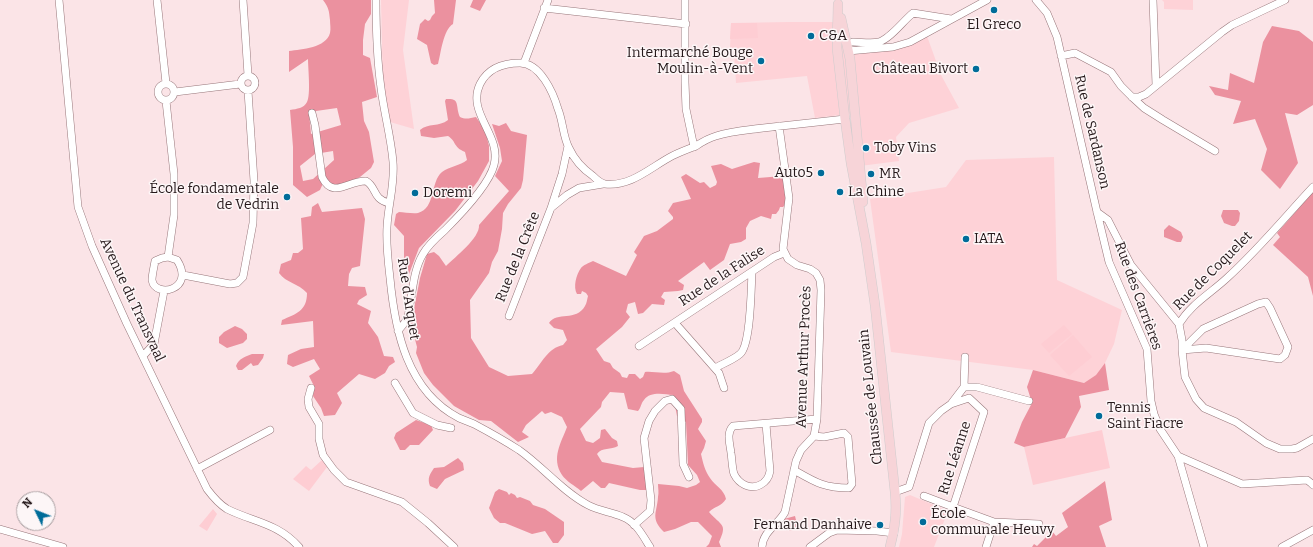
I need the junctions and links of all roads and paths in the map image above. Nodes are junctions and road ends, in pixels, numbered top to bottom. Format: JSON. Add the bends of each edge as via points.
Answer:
{"nodes":[{"id":1,"x":59,"y":0,"type":"edge"},
{"id":2,"x":157,"y":0,"type":"edge"},
{"id":3,"x":243,"y":0,"type":"edge"},
{"id":4,"x":376,"y":0,"type":"edge"},
{"id":5,"x":548,"y":0,"type":"edge"},
{"id":6,"x":685,"y":0,"type":"edge"},
{"id":7,"x":987,"y":0,"type":"edge"},
{"id":8,"x":1036,"y":0,"type":"edge"},
{"id":9,"x":1153,"y":0,"type":"edge"},
{"id":10,"x":1285,"y":0,"type":"edge"},
{"id":11,"x":838,"y":2,"type":"edge"},
{"id":12,"x":544,"y":8,"type":"junction"},
{"id":13,"x":951,"y":19,"type":"junction"},
{"id":14,"x":686,"y":24,"type":"junction"},
{"id":15,"x":853,"y":42,"type":"dead end"},
{"id":16,"x":837,"y":51,"type":"junction"},
{"id":17,"x":848,"y":51,"type":"junction"},
{"id":18,"x":1061,"y":56,"type":"junction"},
{"id":19,"x":524,"y":63,"type":"junction"},
{"id":20,"x":248,"y":76,"type":"junction"},
{"id":21,"x":166,"y":83,"type":"junction"},
{"id":22,"x":240,"y":84,"type":"junction"},
{"id":23,"x":1156,"y":86,"type":"junction"},
{"id":24,"x":248,"y":91,"type":"junction"},
{"id":25,"x":175,"y":92,"type":"junction"},
{"id":26,"x":1132,"y":97,"type":"junction"},
{"id":27,"x":166,"y":101,"type":"junction"},
{"id":28,"x":312,"y":113,"type":"dead end"},
{"id":29,"x":855,"y":115,"type":"junction"},
{"id":30,"x":845,"y":120,"type":"junction"},
{"id":31,"x":779,"y":126,"type":"junction"},
{"id":32,"x":568,"y":146,"type":"junction"},
{"id":33,"x":694,"y":147,"type":"junction"},
{"id":34,"x":854,"y":150,"type":"junction"},
{"id":35,"x":1215,"y":151,"type":"dead end"},
{"id":36,"x":603,"y":184,"type":"junction"},
{"id":37,"x":1313,"y":186,"type":"edge"},
{"id":38,"x":389,"y":203,"type":"junction"},
{"id":39,"x":551,"y":208,"type":"junction"},
{"id":40,"x":1097,"y":212,"type":"junction"},
{"id":41,"x":784,"y":253,"type":"junction"},
{"id":42,"x":168,"y":257,"type":"junction"},
{"id":43,"x":752,"y":272,"type":"junction"},
{"id":44,"x":183,"y":275,"type":"junction"},
{"id":45,"x":164,"y":291,"type":"junction"},
{"id":46,"x":509,"y":316,"type":"dead end"},
{"id":47,"x":675,"y":323,"type":"junction"},
{"id":48,"x":1179,"y":324,"type":"junction"},
{"id":49,"x":398,"y":331,"type":"junction"},
{"id":50,"x":639,"y":346,"type":"dead end"},
{"id":51,"x":1182,"y":350,"type":"junction"},
{"id":52,"x":143,"y":356,"type":"junction"},
{"id":53,"x":965,"y":357,"type":"dead end"},
{"id":54,"x":715,"y":368,"type":"junction"},
{"id":55,"x":395,"y":383,"type":"dead end"},
{"id":56,"x":964,"y":387,"type":"junction"},
{"id":57,"x":311,"y":388,"type":"dead end"},
{"id":58,"x":724,"y":388,"type":"dead end"},
{"id":59,"x":1030,"y":401,"type":"dead end"},
{"id":60,"x":951,"y":404,"type":"junction"},
{"id":61,"x":817,"y":419,"type":"junction"},
{"id":62,"x":766,"y":424,"type":"junction"},
{"id":63,"x":451,"y":428,"type":"dead end"},
{"id":64,"x":270,"y":430,"type":"dead end"},
{"id":65,"x":814,"y":436,"type":"junction"},
{"id":66,"x":1313,"y":439,"type":"edge"},
{"id":67,"x":1178,"y":456,"type":"junction"},
{"id":68,"x":197,"y":469,"type":"junction"},
{"id":69,"x":794,"y":470,"type":"junction"},
{"id":70,"x":688,"y":477,"type":"dead end"},
{"id":71,"x":1312,"y":484,"type":"edge"},
{"id":72,"x":896,"y":492,"type":"junction"},
{"id":73,"x":924,"y":496,"type":"dead end"},
{"id":74,"x":953,"y":507,"type":"junction"},
{"id":75,"x":994,"y":522,"type":"junction"},
{"id":76,"x":1039,"y":524,"type":"dead end"},
{"id":77,"x":634,"y":525,"type":"junction"},
{"id":78,"x":0,"y":529,"type":"edge"},
{"id":79,"x":1313,"y":530,"type":"edge"},
{"id":80,"x":894,"y":533,"type":"junction"},
{"id":81,"x":63,"y":547,"type":"edge"},
{"id":82,"x":299,"y":547,"type":"edge"},
{"id":83,"x":454,"y":547,"type":"edge"},
{"id":84,"x":650,"y":547,"type":"edge"},
{"id":85,"x":762,"y":547,"type":"edge"},
{"id":86,"x":810,"y":547,"type":"edge"},
{"id":87,"x":890,"y":547,"type":"edge"},
{"id":88,"x":986,"y":547,"type":"edge"},
{"id":89,"x":1204,"y":547,"type":"edge"},
{"id":90,"x":1282,"y":547,"type":"edge"}],
"edges":[{"from":1,"to":52,"type":"street","name":"Avenue du Transvaal","via":[[78,207],[92,246]]},
{"from":2,"to":21,"type":"street"},
{"from":3,"to":20,"type":"street"},
{"from":4,"to":38,"type":"street","name":"Rue d'Arquet","via":[[377,54],[393,164]]},
{"from":5,"to":12,"type":"street"},
{"from":6,"to":14,"type":"street"},
{"from":7,"to":13,"type":"street"},
{"from":8,"to":18,"type":"street","name":"Rue de Sardanson","via":[[1052,23]]},
{"from":9,"to":23,"type":"street"},
{"from":10,"to":23,"type":"street","via":[[1232,25]]},
{"from":11,"to":16,"type":"main road","name":"Chaussée de Louvain"},
{"from":11,"to":17,"type":"main road","name":"Chaussée de Louvain"},
{"from":12,"to":14,"type":"street"},
{"from":12,"to":19,"type":"street"},
{"from":13,"to":15,"type":"street","via":[[913,13],[879,42]]},
{"from":13,"to":17,"type":"street","via":[[910,42],[893,47]]},
{"from":14,"to":33,"type":"street","via":[[686,109]]},
{"from":16,"to":17,"type":"main road"},
{"from":16,"to":30,"type":"main road","name":"Chaussée de Louvain"},
{"from":17,"to":29,"type":"main road","name":"Chaussée de Louvain"},
{"from":18,"to":26,"type":"street","via":[[1075,53],[1111,72]]},
{"from":18,"to":40,"type":"street","name":"Rue de Sardanson"},
{"from":19,"to":32,"type":"street","via":[[533,67],[548,84],[558,108]]},
{"from":19,"to":49,"type":"street","via":[[500,65],[490,71],[480,84],[476,100],[493,142],[494,165],[478,193],[423,253],[407,319]]},
{"from":20,"to":22,"type":"street","via":[[242,78]]},
{"from":20,"to":24,"type":"street","via":[[256,83],[254,89]]},
{"from":21,"to":25,"type":"street","via":[[172,86]]},
{"from":21,"to":27,"type":"street","via":[[160,86],[157,92],[160,99]]},
{"from":22,"to":24,"type":"street"},
{"from":22,"to":25,"type":"street"},
{"from":23,"to":26,"type":"street","via":[[1146,94]]},
{"from":24,"to":44,"type":"street","via":[[254,181],[253,223],[243,277],[230,284]]},
{"from":25,"to":27,"type":"street","via":[[173,98]]},
{"from":26,"to":35,"type":"street","via":[[1162,120]]},
{"from":27,"to":42,"type":"street","via":[[174,181],[174,216]]},
{"from":28,"to":38,"type":"street","via":[[322,176],[328,186],[334,188],[366,181],[380,199]]},
{"from":29,"to":30,"type":"main road"},
{"from":29,"to":34,"type":"main road","name":"Chaussée de Louvain"},
{"from":30,"to":31,"type":"street","name":"Rue de la Crête"},
{"from":30,"to":34,"type":"main road","name":"Chaussée de Louvain"},
{"from":31,"to":33,"type":"street","name":"Rue de la Crête","via":[[726,133]]},
{"from":31,"to":41,"type":"street","via":[[789,198]]},
{"from":32,"to":36,"type":"street","via":[[575,159]]},
{"from":32,"to":39,"type":"street","name":"Rue de la Crête"},
{"from":33,"to":36,"type":"street","name":"Rue de la Crête","via":[[672,156],[639,177],[624,183]]},
{"from":34,"to":72,"type":"main road","name":"Chaussée de Louvain","via":[[850,164],[875,305]]},
{"from":36,"to":39,"type":"street","name":"Rue de la Crête","via":[[579,188]]},
{"from":37,"to":48,"type":"street","name":"Rue de Coquelet","via":[[1245,260],[1192,307]]},
{"from":38,"to":49,"type":"street","name":"Rue d'Arquet","via":[[386,244]]},
{"from":39,"to":46,"type":"street","name":"Rue de la Crête"},
{"from":40,"to":48,"type":"street","via":[[1108,220],[1132,265]]},
{"from":40,"to":67,"type":"street","name":"Rue des Carrières","via":[[1109,262],[1147,349],[1154,414],[1160,429]]},
{"from":41,"to":43,"type":"street","name":"Rue de la Falise"},
{"from":41,"to":61,"type":"street","name":"Avenue Arthur Procès","via":[[797,265],[816,273],[820,280]]},
{"from":42,"to":44,"type":"street","via":[[177,260]]},
{"from":42,"to":45,"type":"street","via":[[155,261],[152,281],[156,287]]},
{"from":43,"to":47,"type":"street","name":"Rue de la Falise"},
{"from":43,"to":54,"type":"street","via":[[747,338],[743,350]]},
{"from":44,"to":45,"type":"street","via":[[173,289]]},
{"from":45,"to":52,"type":"street","via":[[154,344]]},
{"from":47,"to":50,"type":"street","name":"Rue de la Falise"},
{"from":47,"to":54,"type":"street","name":"Rue de la Falise"},
{"from":48,"to":51,"type":"street","name":"Rue de Coquelet"},
{"from":49,"to":77,"type":"street","name":"Rue d'Arquet","via":[[403,351],[412,369],[432,398],[443,408],[519,450],[588,505],[625,517]]},
{"from":51,"to":51,"type":"street","via":[[1206,348],[1280,359],[1288,347],[1266,302],[1203,329]]},
{"from":51,"to":66,"type":"street","name":"Rue de Coquelet","via":[[1185,377],[1196,399],[1204,408],[1236,422],[1280,449],[1297,448]]},
{"from":52,"to":68,"type":"street","name":"Avenue du Transvaal"},
{"from":53,"to":56,"type":"street"},
{"from":54,"to":58,"type":"street","name":"Rue de la Falise"},
{"from":55,"to":63,"type":"street","via":[[414,413],[437,425]]},
{"from":56,"to":59,"type":"street","via":[[977,387]]},
{"from":56,"to":60,"type":"street"},
{"from":57,"to":83,"type":"street","via":[[309,407],[319,424],[321,449],[340,478],[402,502]]},
{"from":60,"to":72,"type":"street","via":[[928,423],[909,487]]},
{"from":60,"to":74,"type":"street","name":"Rue Léanne","via":[[969,398],[984,412]]},
{"from":61,"to":62,"type":"street"},
{"from":61,"to":65,"type":"street","name":"Avenue Arthur Procès"},
{"from":62,"to":62,"type":"street","via":[[733,426],[730,429],[734,473],[744,486],[759,486],[769,477]]},
{"from":64,"to":68,"type":"street"},
{"from":65,"to":69,"type":"street","name":"Avenue Arthur Procès","via":[[798,455]]},
{"from":65,"to":69,"type":"street","via":[[844,434],[848,437],[852,484],[849,488],[825,486]]},
{"from":67,"to":71,"type":"street","via":[[1242,484],[1307,480]]},
{"from":67,"to":89,"type":"street","name":"Rue des Carrières"},
{"from":68,"to":82,"type":"street","name":"Avenue du Transvaal","via":[[216,501],[226,508],[281,531]]},
{"from":69,"to":85,"type":"street","name":"Avenue Arthur Procès","via":[[785,512],[765,535]]},
{"from":70,"to":77,"type":"street","via":[[683,464],[681,408],[672,399],[665,401],[655,411],[644,438],[650,511]]},
{"from":72,"to":80,"type":"main road","name":"Chaussée de Louvain","via":[[897,513]]},
{"from":73,"to":74,"type":"street"},
{"from":74,"to":75,"type":"street","name":"Rue Léanne"},
{"from":75,"to":76,"type":"street","name":"Rue Léanne"},
{"from":75,"to":88,"type":"street"},
{"from":77,"to":84,"type":"street","name":"Rue d'Arquet"},
{"from":78,"to":81,"type":"street"},
{"from":79,"to":90,"type":"street"},
{"from":80,"to":86,"type":"street","via":[[837,530]]},
{"from":80,"to":87,"type":"main road","name":"Chaussée de Louvain"}]}
